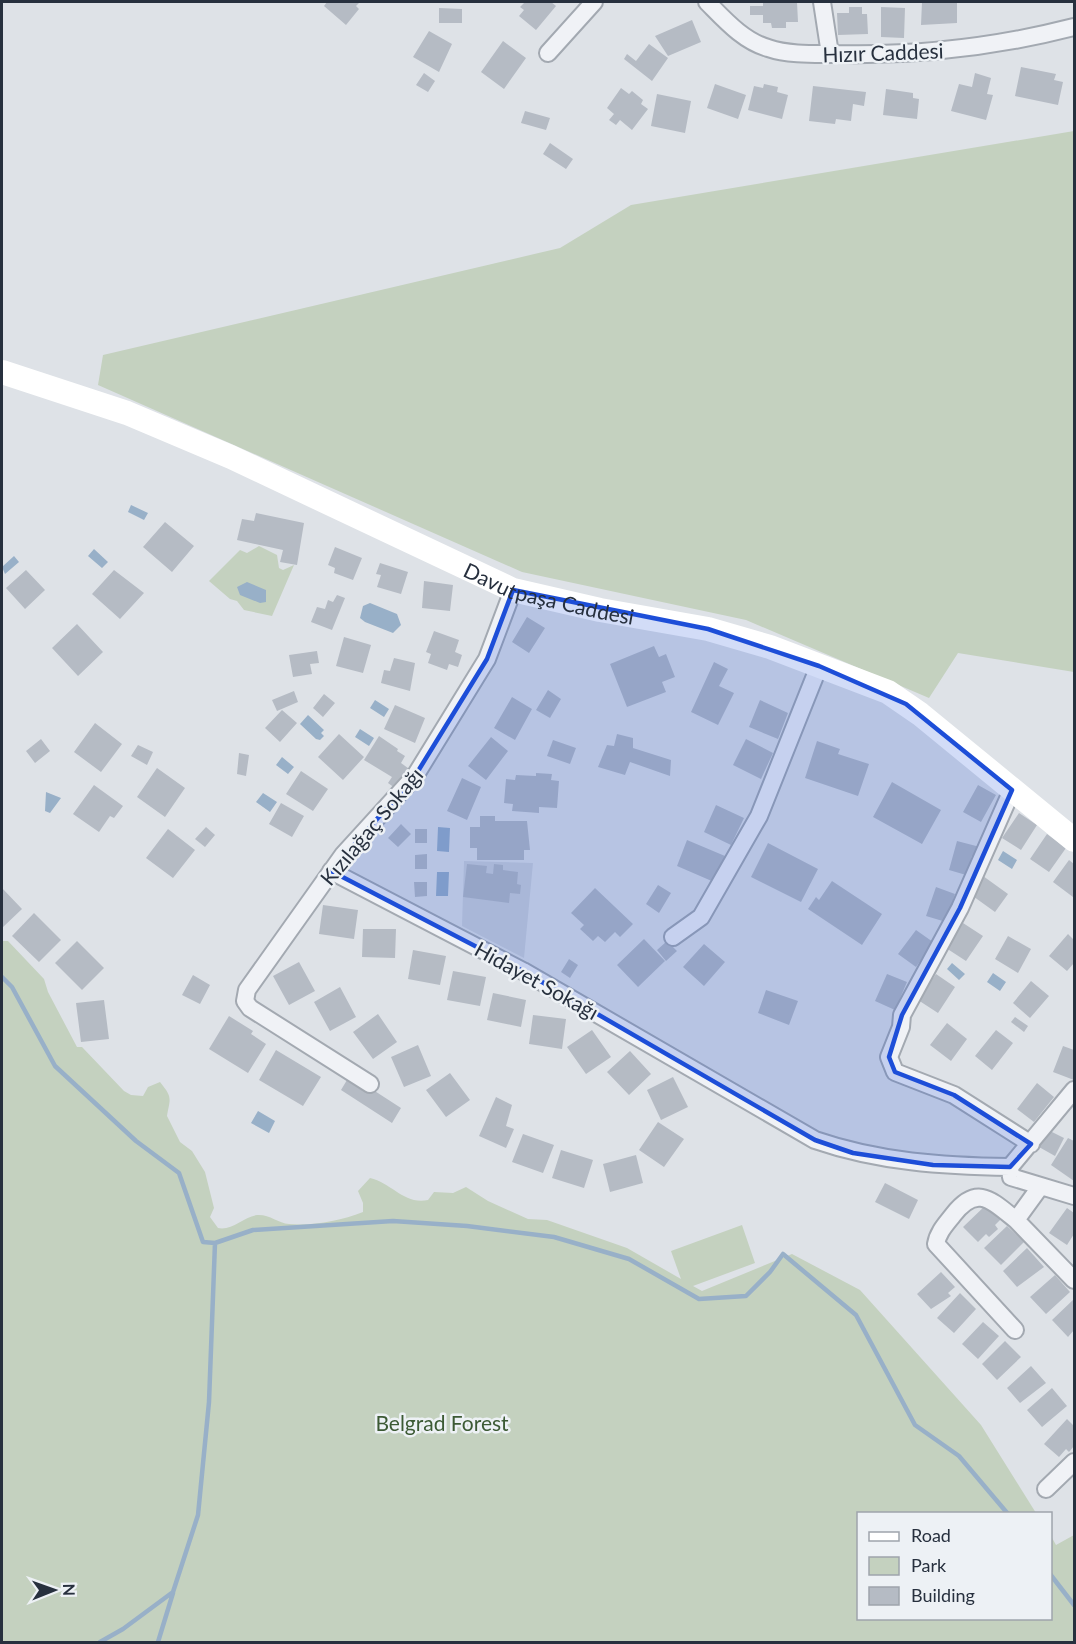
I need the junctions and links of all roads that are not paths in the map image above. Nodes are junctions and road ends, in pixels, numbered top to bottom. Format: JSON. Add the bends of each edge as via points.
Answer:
{"nodes":[{"id":1,"x":594,"y":2,"type":"edge"},
{"id":2,"x":707,"y":2,"type":"edge"},
{"id":3,"x":822,"y":2,"type":"edge"},
{"id":4,"x":1074,"y":27,"type":"edge"},
{"id":5,"x":548,"y":53,"type":"dead end"},
{"id":6,"x":830,"y":54,"type":"junction"},
{"id":7,"x":2,"y":372,"type":"edge"},
{"id":8,"x":513,"y":590,"type":"junction"},
{"id":9,"x":819,"y":666,"type":"junction"},
{"id":10,"x":1012,"y":789,"type":"junction"},
{"id":11,"x":1074,"y":840,"type":"edge"},
{"id":12,"x":331,"y":871,"type":"junction"},
{"id":13,"x":673,"y":937,"type":"dead end"},
{"id":14,"x":370,"y":1084,"type":"dead end"},
{"id":15,"x":1074,"y":1090,"type":"edge"},
{"id":16,"x":1031,"y":1144,"type":"junction"},
{"id":17,"x":1010,"y":1167,"type":"junction"},
{"id":18,"x":1040,"y":1187,"type":"junction"},
{"id":19,"x":1074,"y":1196,"type":"edge"},
{"id":20,"x":1016,"y":1220,"type":"junction"},
{"id":21,"x":1074,"y":1280,"type":"edge"},
{"id":22,"x":1015,"y":1330,"type":"dead end"},
{"id":23,"x":1074,"y":1461,"type":"edge"},
{"id":24,"x":1046,"y":1489,"type":"dead end"}],
"edges":[{"from":1,"to":5,"type":"street"},
{"from":2,"to":6,"type":"street","name":"Hızır Caddesi","via":[[729,25],[768,48]]},
{"from":3,"to":6,"type":"street"},
{"from":4,"to":6,"type":"street","name":"Hızır Caddesi","via":[[978,48]]},
{"from":7,"to":8,"type":"street","name":"Davutpaşa Caddesi","via":[[118,410],[179,435]]},
{"from":8,"to":9,"type":"street","name":"Davutpaşa Caddesi","via":[[708,629]]},
{"from":8,"to":12,"type":"street","name":"Kızılağaç Sokağı","via":[[487,659],[416,776]]},
{"from":9,"to":10,"type":"street","name":"Davutpaşa Caddesi","via":[[897,698]]},
{"from":9,"to":13,"type":"street","via":[[759,816],[701,917]]},
{"from":10,"to":11,"type":"street","name":"Davutpaşa Caddesi"},
{"from":10,"to":16,"type":"street","via":[[960,908],[902,1015],[902,1027],[889,1057],[895,1072],[954,1095]]},
{"from":12,"to":14,"type":"street","name":"Kızılağaç Sokağı","via":[[247,990],[245,1001],[250,1008]]},
{"from":12,"to":17,"type":"street","name":"Hidayet Sokağı","via":[[523,971],[815,1140],[853,1153],[933,1165]]},
{"from":15,"to":16,"type":"street"},
{"from":16,"to":17,"type":"street"},
{"from":17,"to":18,"type":"street","via":[[1011,1177]]},
{"from":18,"to":19,"type":"street"},
{"from":18,"to":20,"type":"street"},
{"from":20,"to":21,"type":"street"},
{"from":20,"to":22,"type":"street","via":[[991,1200],[964,1200],[938,1235],[936,1244]]},
{"from":23,"to":24,"type":"street"}]}
